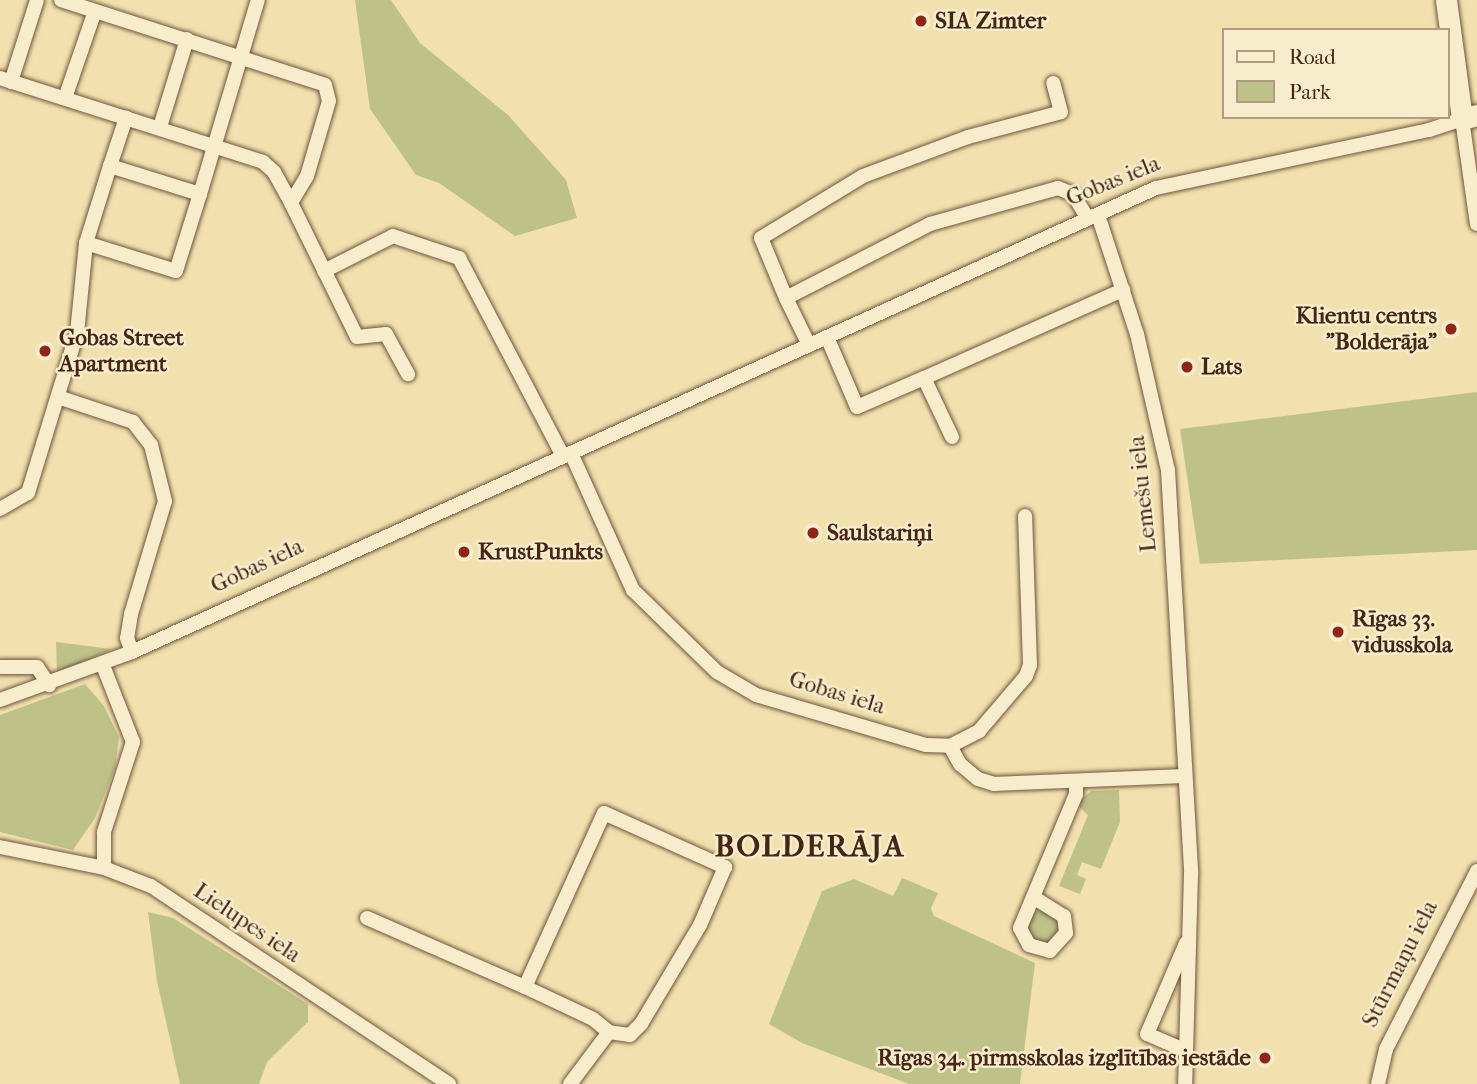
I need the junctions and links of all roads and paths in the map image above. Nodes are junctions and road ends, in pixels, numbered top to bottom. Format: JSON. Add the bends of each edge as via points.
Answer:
{"nodes":[{"id":1,"x":37,"y":0,"type":"edge"},
{"id":2,"x":61,"y":0,"type":"edge"},
{"id":3,"x":258,"y":0,"type":"edge"},
{"id":4,"x":1446,"y":0,"type":"edge"},
{"id":5,"x":95,"y":11,"type":"junction"},
{"id":6,"x":187,"y":38,"type":"junction"},
{"id":7,"x":241,"y":56,"type":"junction"},
{"id":8,"x":6,"y":80,"type":"edge"},
{"id":9,"x":1053,"y":83,"type":"dead end"},
{"id":10,"x":65,"y":99,"type":"junction"},
{"id":11,"x":1469,"y":117,"type":"edge"},
{"id":12,"x":126,"y":118,"type":"junction"},
{"id":13,"x":160,"y":127,"type":"junction"},
{"id":14,"x":215,"y":144,"type":"junction"},
{"id":15,"x":110,"y":166,"type":"junction"},
{"id":16,"x":200,"y":194,"type":"junction"},
{"id":17,"x":291,"y":203,"type":"junction"},
{"id":18,"x":1093,"y":217,"type":"junction"},
{"id":19,"x":1477,"y":224,"type":"edge"},
{"id":20,"x":86,"y":243,"type":"junction"},
{"id":21,"x":324,"y":271,"type":"junction"},
{"id":22,"x":1123,"y":290,"type":"junction"},
{"id":23,"x":786,"y":298,"type":"junction"},
{"id":24,"x":827,"y":337,"type":"junction"},
{"id":25,"x":809,"y":345,"type":"junction"},
{"id":26,"x":408,"y":374,"type":"dead end"},
{"id":27,"x":923,"y":378,"type":"junction"},
{"id":28,"x":58,"y":397,"type":"junction"},
{"id":29,"x":952,"y":437,"type":"dead end"},
{"id":30,"x":567,"y":455,"type":"junction"},
{"id":31,"x":0,"y":509,"type":"edge"},
{"id":32,"x":1025,"y":516,"type":"dead end"},
{"id":33,"x":132,"y":652,"type":"junction"},
{"id":34,"x":102,"y":663,"type":"junction"},
{"id":35,"x":0,"y":667,"type":"edge"},
{"id":36,"x":49,"y":685,"type":"junction"},
{"id":37,"x":0,"y":701,"type":"edge"},
{"id":38,"x":950,"y":746,"type":"junction"},
{"id":39,"x":1183,"y":776,"type":"junction"},
{"id":40,"x":1076,"y":781,"type":"junction"},
{"id":41,"x":0,"y":848,"type":"edge"},
{"id":42,"x":104,"y":869,"type":"junction"},
{"id":43,"x":1477,"y":871,"type":"edge"},
{"id":44,"x":1033,"y":897,"type":"dead end"},
{"id":45,"x":367,"y":918,"type":"dead end"},
{"id":46,"x":1190,"y":936,"type":"junction"},
{"id":47,"x":525,"y":987,"type":"junction"},
{"id":48,"x":609,"y":1031,"type":"junction"},
{"id":49,"x":1184,"y":1050,"type":"junction"},
{"id":50,"x":449,"y":1084,"type":"edge"},
{"id":51,"x":570,"y":1084,"type":"edge"},
{"id":52,"x":1185,"y":1084,"type":"edge"},
{"id":53,"x":1378,"y":1084,"type":"edge"}],
"edges":[{"from":1,"to":8,"type":"street"},
{"from":2,"to":5,"type":"street"},
{"from":3,"to":7,"type":"street"},
{"from":4,"to":11,"type":"street"},
{"from":5,"to":6,"type":"street"},
{"from":5,"to":10,"type":"street"},
{"from":6,"to":7,"type":"street"},
{"from":6,"to":13,"type":"street"},
{"from":7,"to":14,"type":"street"},
{"from":7,"to":17,"type":"street","via":[[320,81],[329,91],[307,176]]},
{"from":8,"to":10,"type":"street"},
{"from":9,"to":23,"type":"street","via":[[1061,112],[968,137],[863,176],[761,238],[764,255]]},
{"from":10,"to":12,"type":"street"},
{"from":11,"to":18,"type":"street","name":"Gobas iela","via":[[1429,130],[1166,186]]},
{"from":11,"to":19,"type":"street"},
{"from":12,"to":13,"type":"street"},
{"from":12,"to":15,"type":"street"},
{"from":13,"to":14,"type":"street"},
{"from":14,"to":16,"type":"street"},
{"from":14,"to":17,"type":"street","via":[[263,162]]},
{"from":15,"to":16,"type":"street"},
{"from":15,"to":20,"type":"street"},
{"from":16,"to":20,"type":"street","via":[[176,271]]},
{"from":17,"to":21,"type":"street"},
{"from":18,"to":22,"type":"street","name":"Lemešu iela"},
{"from":18,"to":23,"type":"street","name":"Lemešu iela","via":[[1066,189],[1003,201],[930,224]]},
{"from":18,"to":24,"type":"street","name":"Gobas iela"},
{"from":20,"to":28,"type":"street","via":[[77,332]]},
{"from":21,"to":26,"type":"street","via":[[358,337],[386,334]]},
{"from":21,"to":30,"type":"street","via":[[393,236],[459,258]]},
{"from":22,"to":27,"type":"street"},
{"from":22,"to":39,"type":"street","name":"Lemešu iela","via":[[1168,470]]},
{"from":23,"to":25,"type":"street"},
{"from":24,"to":25,"type":"street","name":"Gobas iela"},
{"from":24,"to":27,"type":"street","via":[[857,407]]},
{"from":25,"to":30,"type":"street","name":"Gobas iela"},
{"from":27,"to":29,"type":"street"},
{"from":28,"to":31,"type":"street","via":[[28,493]]},
{"from":28,"to":33,"type":"street","via":[[133,422],[151,445],[165,501],[131,614],[127,638]]},
{"from":30,"to":33,"type":"street","name":"Gobas iela"},
{"from":30,"to":38,"type":"street","name":"Gobas iela","via":[[633,590],[664,625],[734,685],[897,739]]},
{"from":32,"to":38,"type":"street","via":[[1030,665],[1026,676],[979,731]]},
{"from":33,"to":34,"type":"street","name":"Gobas iela"},
{"from":34,"to":36,"type":"street","name":"Gobas iela"},
{"from":34,"to":42,"type":"street","via":[[133,742],[104,832]]},
{"from":35,"to":36,"type":"street","via":[[37,667]]},
{"from":36,"to":37,"type":"street","name":"Gobas iela"},
{"from":38,"to":40,"type":"street","via":[[960,764],[978,779],[994,784]]},
{"from":39,"to":40,"type":"street"},
{"from":39,"to":46,"type":"street","name":"Lemešu iela"},
{"from":40,"to":44,"type":"street","via":[[1076,794]]},
{"from":41,"to":42,"type":"street","name":"Lielupes iela"},
{"from":42,"to":50,"type":"street","name":"Lielupes iela","via":[[151,886]]},
{"from":43,"to":53,"type":"street","name":"Stūrmaņu iela","via":[[1386,1049]]},
{"from":45,"to":47,"type":"street"},
{"from":46,"to":49,"type":"street","name":"Lemešu iela"},
{"from":46,"to":49,"type":"street","via":[[1147,1034]]},
{"from":47,"to":48,"type":"street"},
{"from":47,"to":48,"type":"street","via":[[604,813],[725,867],[700,925],[641,1024],[630,1035]]},
{"from":48,"to":51,"type":"street"},
{"from":49,"to":52,"type":"street","name":"Lemešu iela"}]}
